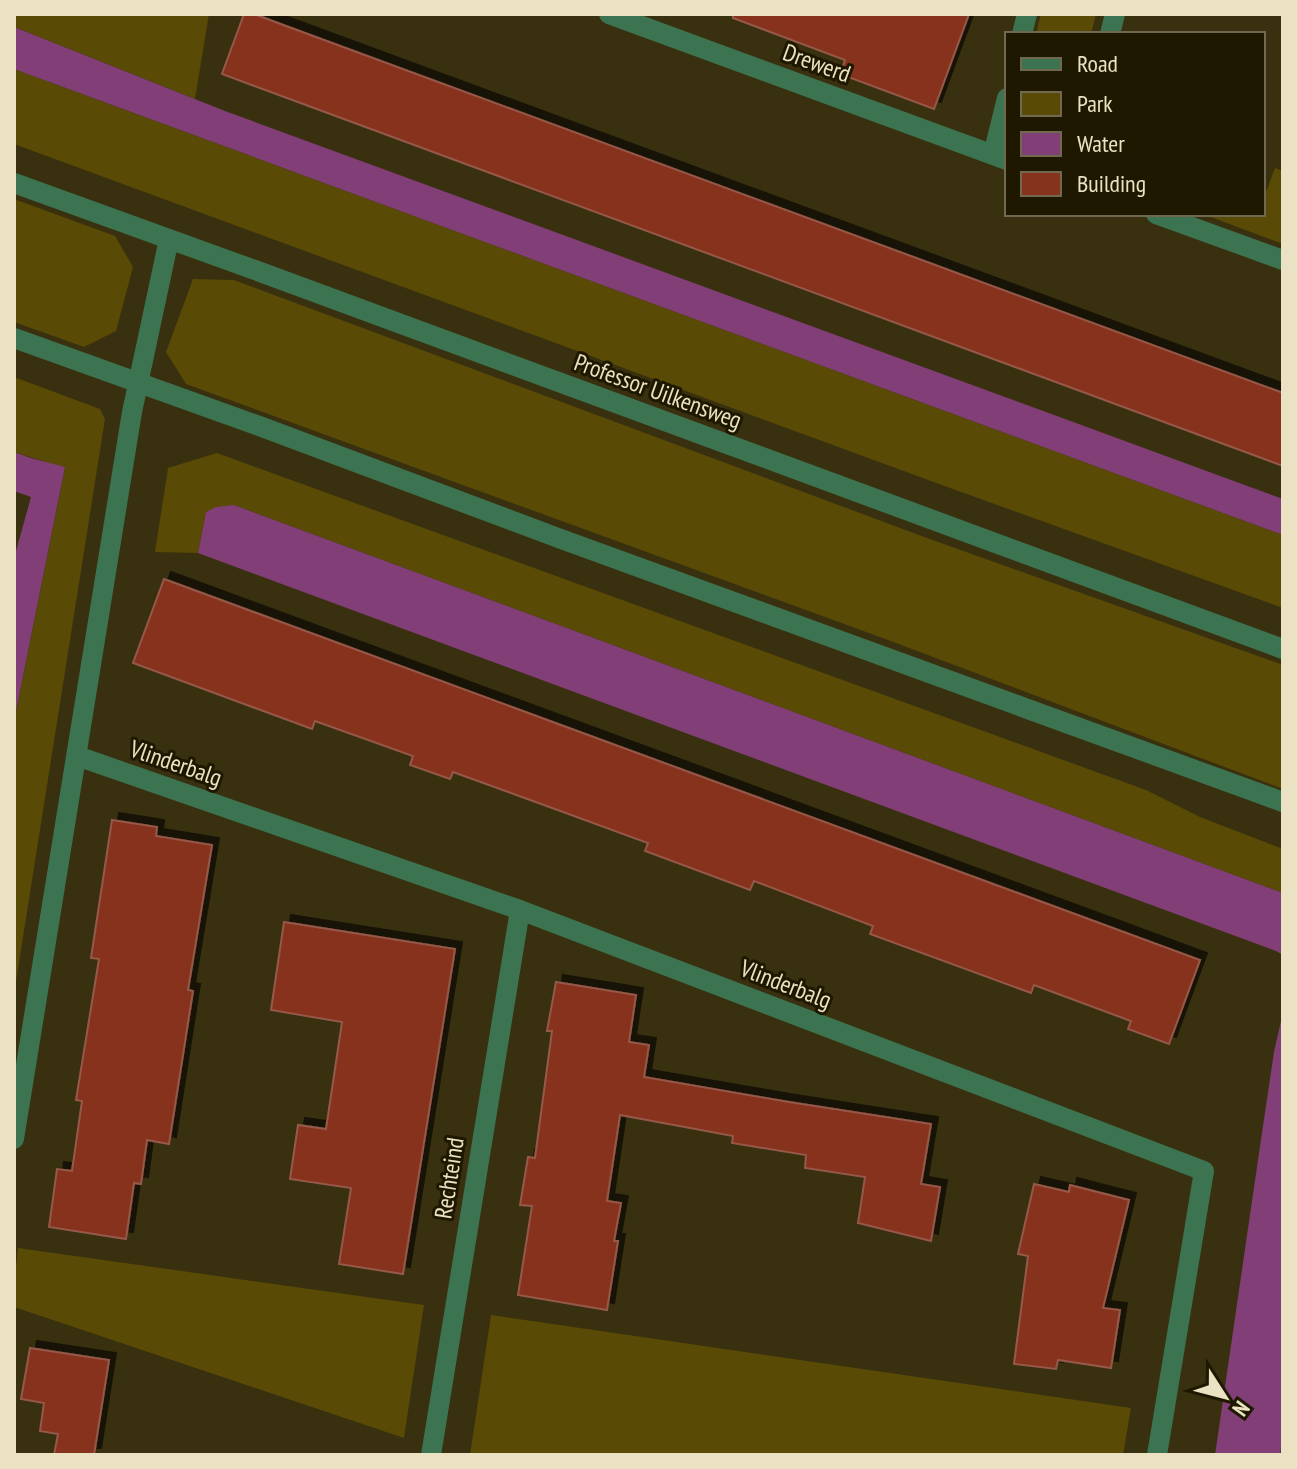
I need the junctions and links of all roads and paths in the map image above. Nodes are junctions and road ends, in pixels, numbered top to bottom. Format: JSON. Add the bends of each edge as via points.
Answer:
{"nodes":[{"id":1,"x":609,"y":14,"type":"edge"},
{"id":2,"x":1005,"y":115,"type":"edge"},
{"id":3,"x":1000,"y":158,"type":"edge"},
{"id":4,"x":14,"y":183,"type":"edge"},
{"id":5,"x":1162,"y":216,"type":"edge"},
{"id":6,"x":169,"y":239,"type":"junction"},
{"id":7,"x":1283,"y":260,"type":"edge"},
{"id":8,"x":14,"y":338,"type":"edge"},
{"id":9,"x":138,"y":384,"type":"junction"},
{"id":10,"x":1283,"y":649,"type":"edge"},
{"id":11,"x":77,"y":756,"type":"junction"},
{"id":12,"x":1283,"y":802,"type":"edge"},
{"id":13,"x":520,"y":910,"type":"junction"},
{"id":14,"x":14,"y":1139,"type":"edge"},
{"id":15,"x":431,"y":1455,"type":"edge"},
{"id":16,"x":1157,"y":1455,"type":"edge"}],
"edges":[{"from":1,"to":3,"type":"street","name":"Drewerd"},
{"from":2,"to":3,"type":"street"},
{"from":4,"to":6,"type":"street","name":"Professor Uilkensweg"},
{"from":5,"to":7,"type":"street"},
{"from":6,"to":9,"type":"street"},
{"from":6,"to":10,"type":"street","name":"Professor Uilkensweg"},
{"from":8,"to":9,"type":"street"},
{"from":9,"to":11,"type":"street"},
{"from":9,"to":12,"type":"street"},
{"from":11,"to":13,"type":"street","name":"Vlinderbalg"},
{"from":11,"to":14,"type":"street"},
{"from":13,"to":15,"type":"street","name":"Rechteind"},
{"from":13,"to":16,"type":"street","name":"Vlinderbalg","via":[[1204,1171]]}]}
